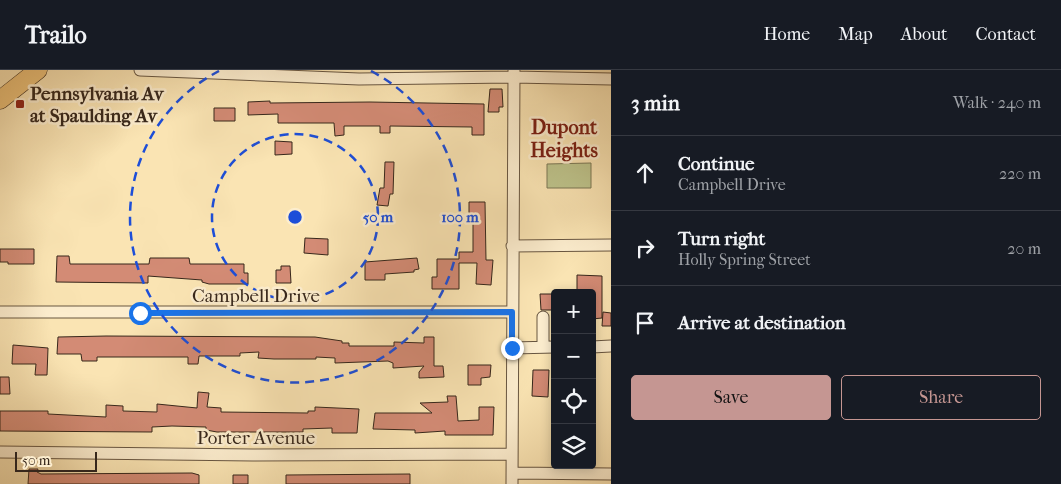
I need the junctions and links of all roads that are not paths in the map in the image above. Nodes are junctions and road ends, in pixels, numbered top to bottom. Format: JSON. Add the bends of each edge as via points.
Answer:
{"nodes":[{"id":1,"x":38,"y":70,"type":"edge"},
{"id":2,"x":140,"y":70,"type":"edge"},
{"id":3,"x":233,"y":72,"type":"edge"},
{"id":4,"x":514,"y":73,"type":"edge"},
{"id":5,"x":611,"y":79,"type":"edge"},
{"id":6,"x":0,"y":100,"type":"edge"},
{"id":7,"x":611,"y":245,"type":"edge"},
{"id":8,"x":512,"y":246,"type":"junction"},
{"id":9,"x":0,"y":312,"type":"edge"},
{"id":10,"x":512,"y":312,"type":"junction"},
{"id":11,"x":543,"y":317,"type":"dead end"},
{"id":12,"x":611,"y":346,"type":"edge"},
{"id":13,"x":549,"y":347,"type":"edge"},
{"id":14,"x":596,"y":347,"type":"edge"},
{"id":15,"x":512,"y":348,"type":"junction"},
{"id":16,"x":0,"y":452,"type":"edge"},
{"id":17,"x":512,"y":454,"type":"junction"},
{"id":18,"x":611,"y":474,"type":"edge"},
{"id":19,"x":512,"y":479,"type":"edge"}],
"edges":[{"from":1,"to":6,"type":"highway"},
{"from":2,"to":3,"type":"street"},
{"from":3,"to":4,"type":"street","via":[[359,79]]},
{"from":4,"to":5,"type":"street"},
{"from":4,"to":8,"type":"street"},
{"from":7,"to":8,"type":"street"},
{"from":8,"to":10,"type":"street"},
{"from":9,"to":10,"type":"street","name":"Campbell Drive"},
{"from":10,"to":15,"type":"street"},
{"from":11,"to":13,"type":"street"},
{"from":12,"to":14,"type":"street"},
{"from":13,"to":15,"type":"street"},
{"from":15,"to":17,"type":"street"},
{"from":16,"to":17,"type":"street","name":"Porter Avenue"},
{"from":17,"to":19,"type":"street"},
{"from":18,"to":19,"type":"street"}]}
